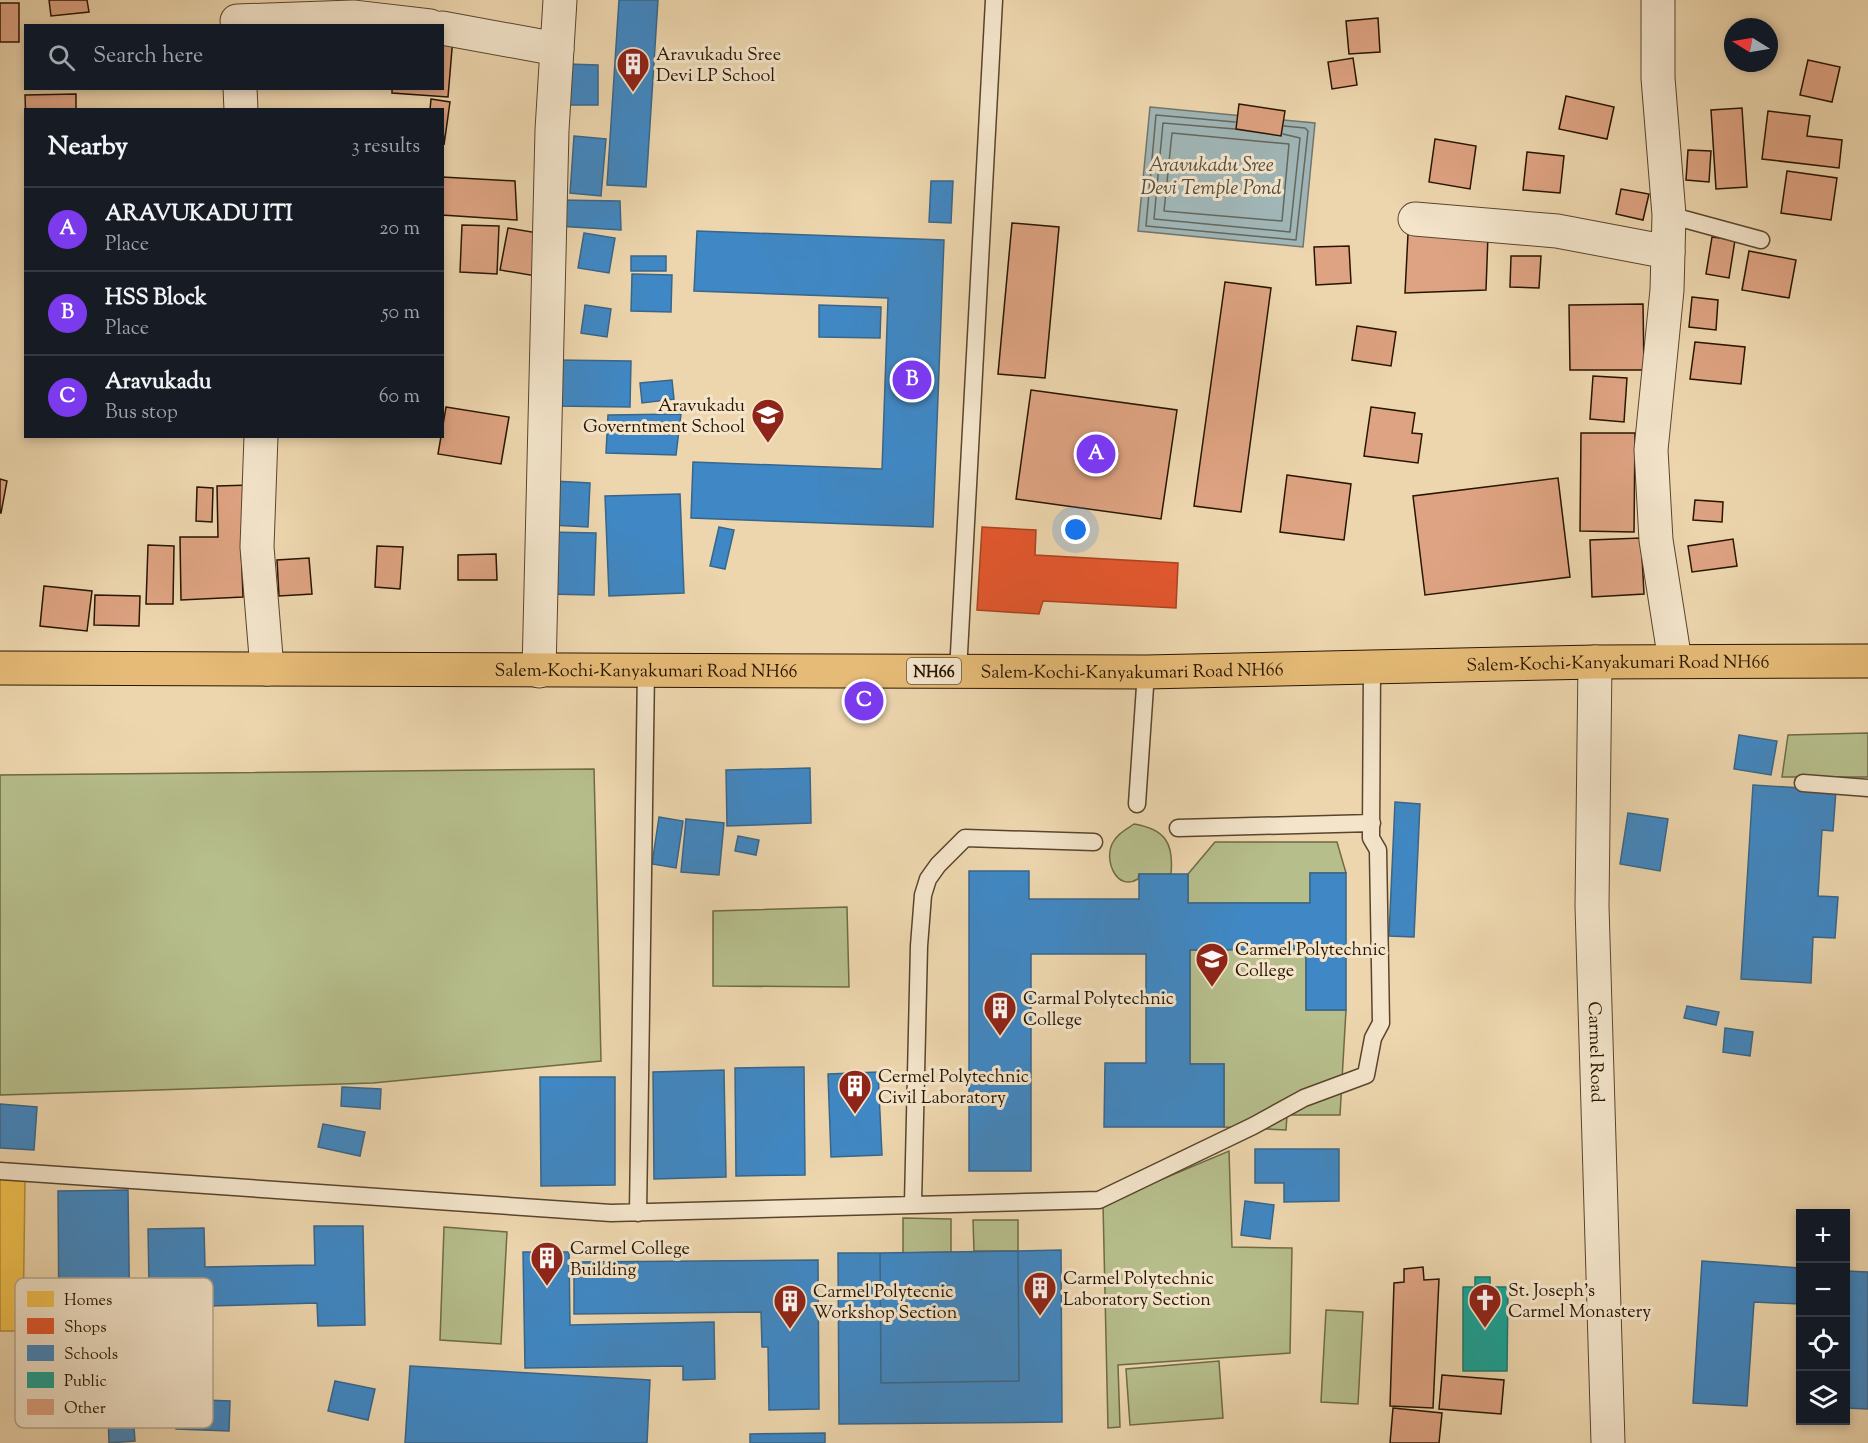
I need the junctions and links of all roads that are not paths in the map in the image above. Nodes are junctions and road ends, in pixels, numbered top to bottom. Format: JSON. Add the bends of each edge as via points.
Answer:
{"nodes":[{"id":1,"x":560,"y":0,"type":"edge"},
{"id":2,"x":994,"y":0,"type":"edge"},
{"id":3,"x":1658,"y":0,"type":"edge"},
{"id":4,"x":237,"y":16,"type":"edge"},
{"id":5,"x":413,"y":24,"type":"edge"},
{"id":6,"x":444,"y":28,"type":"edge"},
{"id":7,"x":557,"y":49,"type":"junction"},
{"id":8,"x":240,"y":90,"type":"edge"},
{"id":9,"x":241,"y":108,"type":"edge"},
{"id":10,"x":1669,"y":215,"type":"junction"},
{"id":11,"x":1415,"y":219,"type":"dead end"},
{"id":12,"x":1761,"y":240,"type":"dead end"},
{"id":13,"x":1668,"y":252,"type":"junction"},
{"id":14,"x":261,"y":438,"type":"edge"},
{"id":15,"x":1676,"y":661,"type":"junction"},
{"id":16,"x":1868,"y":661,"type":"edge"},
{"id":17,"x":1595,"y":662,"type":"junction"},
{"id":18,"x":1372,"y":666,"type":"junction"},
{"id":19,"x":0,"y":668,"type":"edge"},
{"id":20,"x":267,"y":669,"type":"junction"},
{"id":21,"x":646,"y":670,"type":"junction"},
{"id":22,"x":539,"y":671,"type":"junction"},
{"id":23,"x":958,"y":672,"type":"junction"},
{"id":24,"x":1146,"y":672,"type":"junction"},
{"id":25,"x":1803,"y":783,"type":"dead end"},
{"id":26,"x":1868,"y":788,"type":"edge"},
{"id":27,"x":1137,"y":804,"type":"dead end"},
{"id":28,"x":1178,"y":828,"type":"dead end"},
{"id":29,"x":1372,"y":831,"type":"junction"},
{"id":30,"x":1094,"y":842,"type":"dead end"},
{"id":31,"x":0,"y":1171,"type":"edge"},
{"id":32,"x":913,"y":1203,"type":"junction"},
{"id":33,"x":638,"y":1213,"type":"junction"},
{"id":34,"x":1608,"y":1443,"type":"edge"}],
"edges":[{"from":1,"to":7,"type":"street"},
{"from":2,"to":23,"type":"lane"},
{"from":3,"to":10,"type":"street","via":[[1658,78]]},
{"from":4,"to":5,"type":"street","via":[[353,17]]},
{"from":6,"to":7,"type":"street"},
{"from":7,"to":22,"type":"street"},
{"from":8,"to":9,"type":"street"},
{"from":10,"to":12,"type":"lane"},
{"from":10,"to":13,"type":"street"},
{"from":11,"to":13,"type":"street","via":[[1557,231]]},
{"from":13,"to":15,"type":"street","via":[[1651,450],[1656,540]]},
{"from":14,"to":20,"type":"street","via":[[257,547]]},
{"from":15,"to":16,"type":"highway","name":"Salem-Kochi-Kanyakumari Road NH66","number":"NH66"},
{"from":15,"to":17,"type":"highway","name":"Salem-Kochi-Kanyakumari Road NH66","number":"NH66"},
{"from":17,"to":18,"type":"highway","name":"Salem-Kochi-Kanyakumari Road NH66","number":"NH66"},
{"from":17,"to":34,"type":"street","name":"Carmel Road","via":[[1592,906]]},
{"from":18,"to":24,"type":"highway","name":"Salem-Kochi-Kanyakumari Road NH66","number":"NH66"},
{"from":18,"to":29,"type":"lane"},
{"from":19,"to":20,"type":"highway","name":"Salem-Kochi-Kanyakumari Road NH66","number":"NH66"},
{"from":20,"to":22,"type":"highway","name":"Salem-Kochi-Kanyakumari Road NH66","number":"NH66"},
{"from":21,"to":22,"type":"highway","name":"Salem-Kochi-Kanyakumari Road NH66","number":"NH66"},
{"from":21,"to":23,"type":"highway","name":"Salem-Kochi-Kanyakumari Road NH66","number":"NH66"},
{"from":21,"to":33,"type":"lane"},
{"from":23,"to":24,"type":"highway","name":"Salem-Kochi-Kanyakumari Road NH66","number":"NH66"},
{"from":24,"to":27,"type":"lane"},
{"from":25,"to":26,"type":"lane"},
{"from":28,"to":29,"type":"lane"},
{"from":29,"to":32,"type":"lane","via":[[1378,850],[1382,1023],[1373,1038],[1366,1075],[1304,1098],[1099,1200]]},
{"from":30,"to":32,"type":"lane","via":[[965,838],[928,879],[919,946]]},
{"from":31,"to":33,"type":"lane"},
{"from":32,"to":33,"type":"lane"}]}
